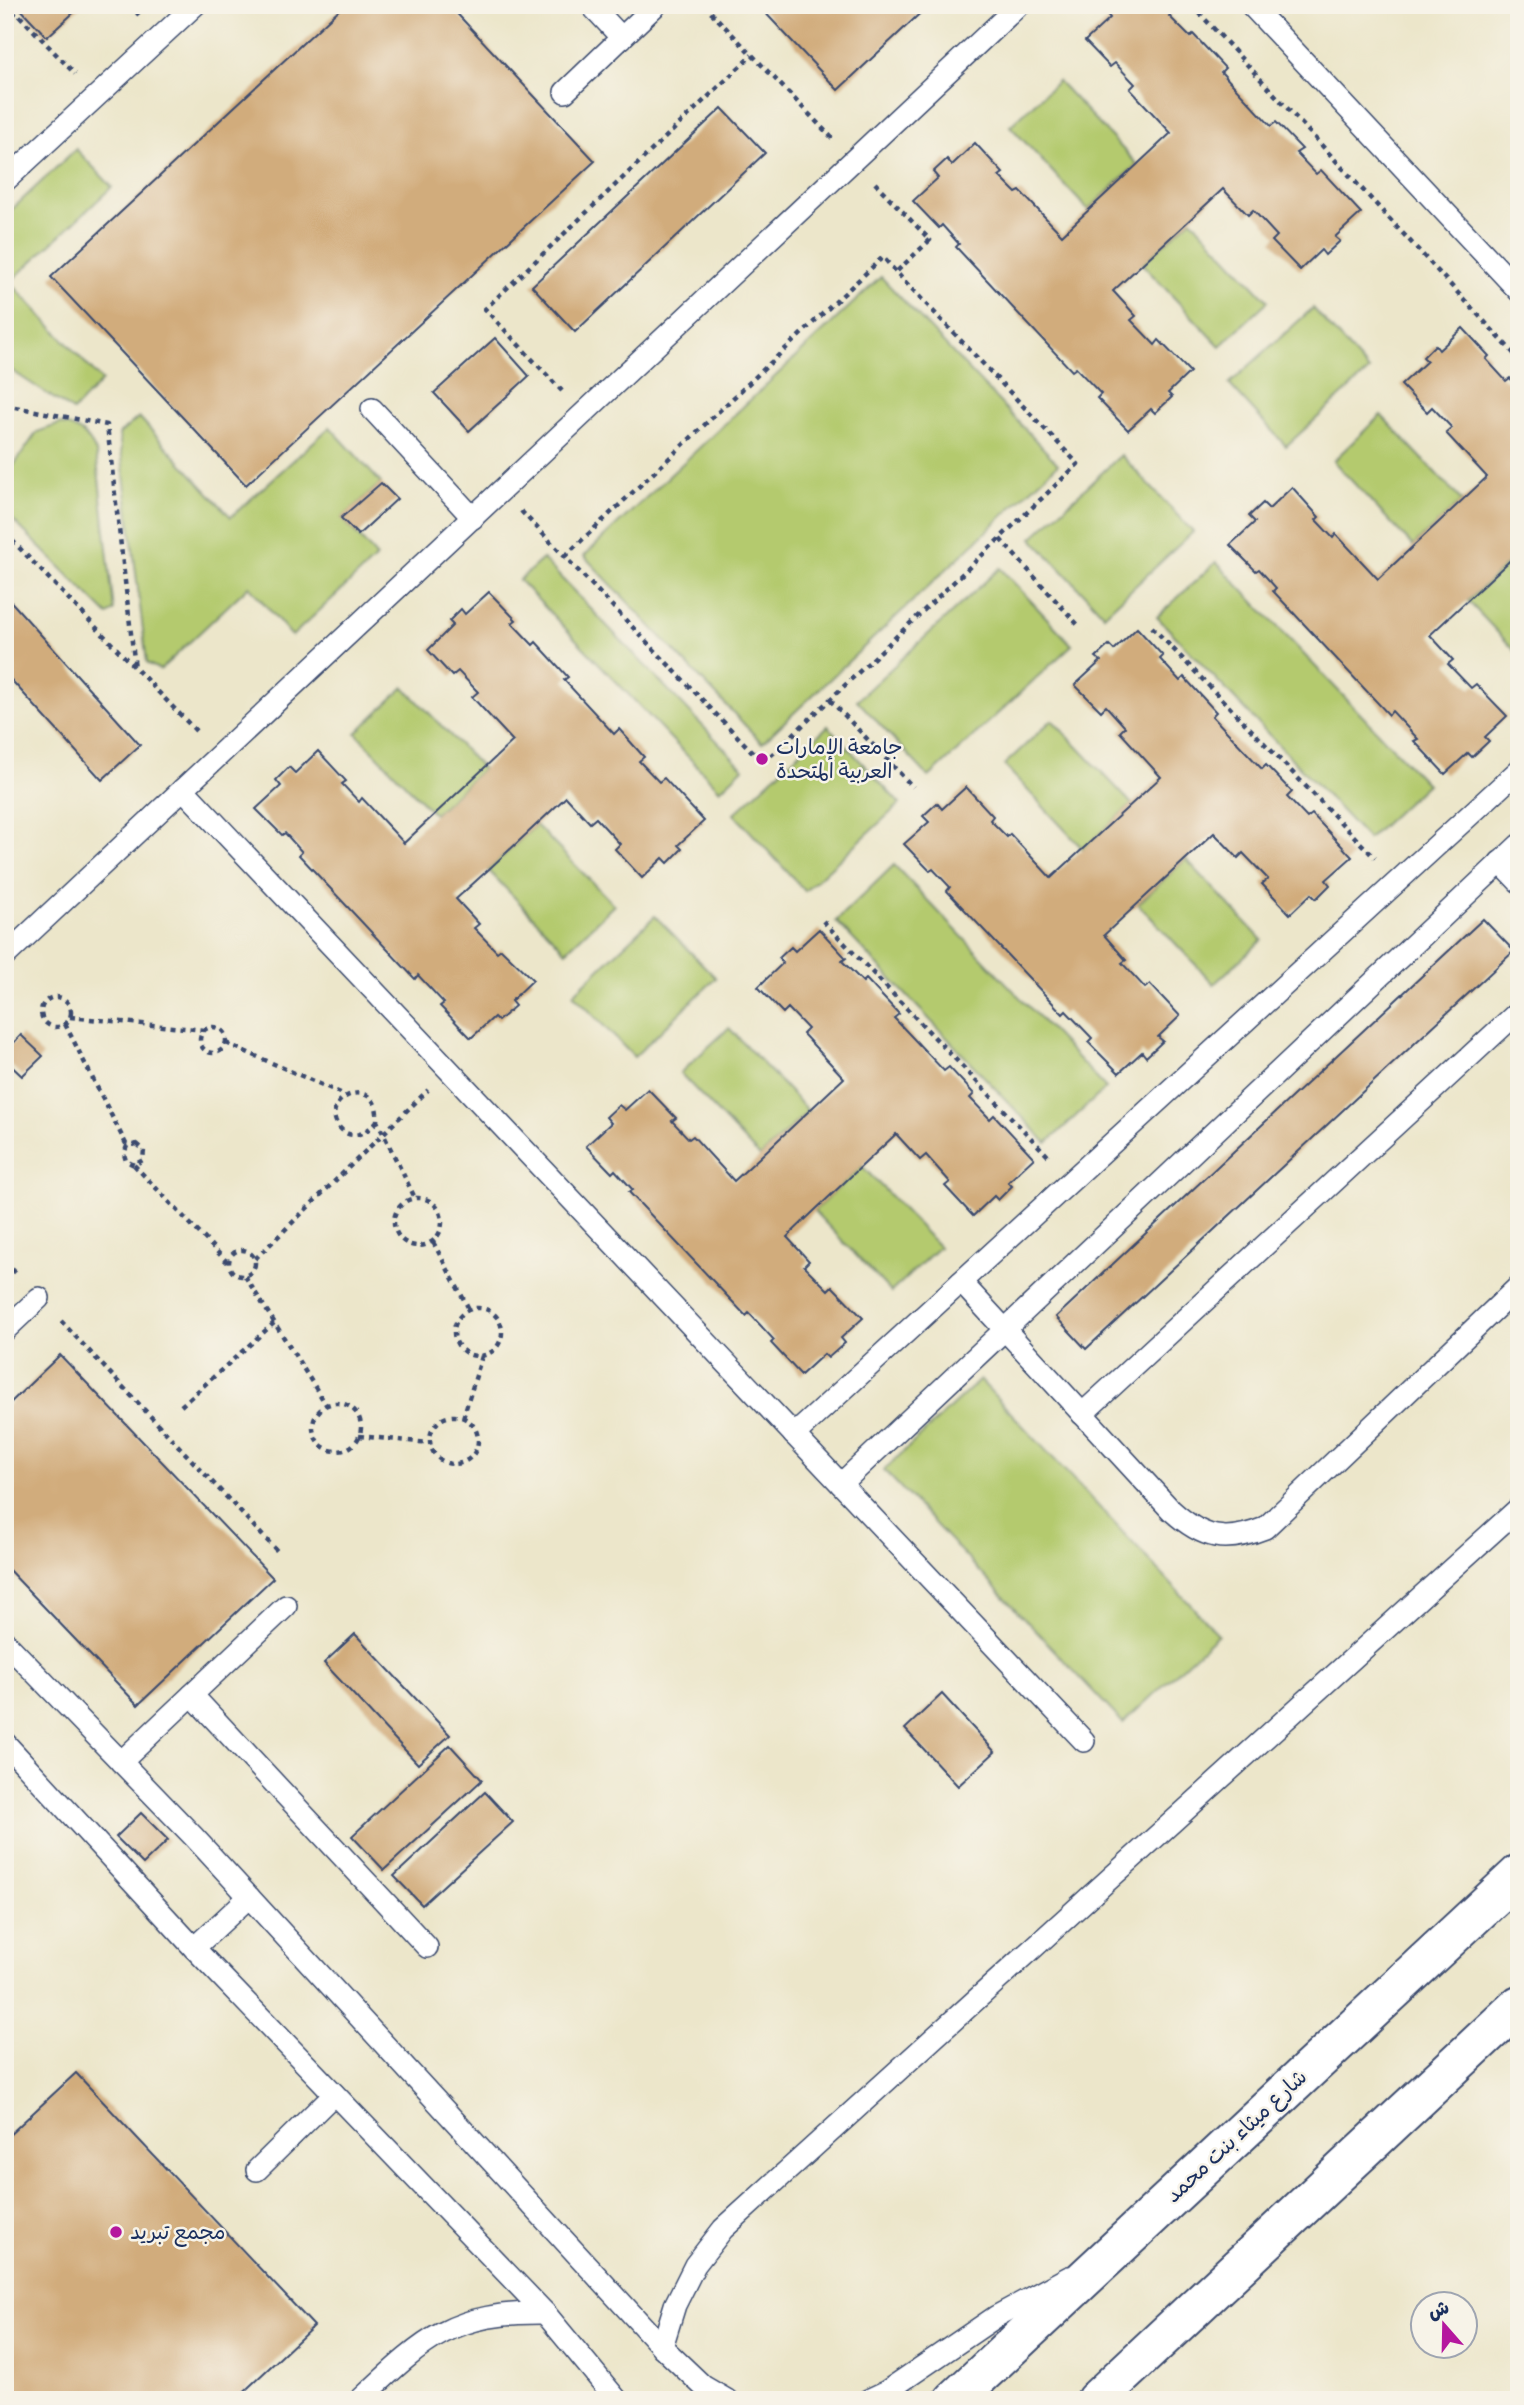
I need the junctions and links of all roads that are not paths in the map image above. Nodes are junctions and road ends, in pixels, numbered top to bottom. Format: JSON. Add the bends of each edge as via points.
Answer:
{"nodes":[{"id":1,"x":195,"y":5,"type":"edge"},
{"id":2,"x":592,"y":5,"type":"edge"},
{"id":3,"x":656,"y":5,"type":"edge"},
{"id":4,"x":1019,"y":5,"type":"edge"},
{"id":5,"x":1251,"y":5,"type":"edge"},
{"id":6,"x":622,"y":37,"type":"junction"},
{"id":7,"x":565,"y":92,"type":"dead end"},
{"id":8,"x":5,"y":181,"type":"edge"},
{"id":9,"x":1519,"y":291,"type":"edge"},
{"id":10,"x":372,"y":409,"type":"dead end"},
{"id":11,"x":473,"y":517,"type":"junction"},
{"id":12,"x":1519,"y":770,"type":"edge"},
{"id":13,"x":183,"y":789,"type":"junction"},
{"id":14,"x":1519,"y":845,"type":"edge"},
{"id":15,"x":1500,"y":862,"type":"junction"},
{"id":16,"x":1519,"y":881,"type":"edge"},
{"id":17,"x":5,"y":956,"type":"edge"},
{"id":18,"x":1519,"y":1011,"type":"edge"},
{"id":19,"x":961,"y":1282,"type":"junction"},
{"id":20,"x":1519,"y":1286,"type":"edge"},
{"id":21,"x":39,"y":1298,"type":"road end"},
{"id":22,"x":5,"y":1330,"type":"edge"},
{"id":23,"x":1004,"y":1330,"type":"junction"},
{"id":24,"x":1082,"y":1413,"type":"junction"},
{"id":25,"x":794,"y":1435,"type":"junction"},
{"id":26,"x":841,"y":1484,"type":"junction"},
{"id":27,"x":1519,"y":1508,"type":"edge"},
{"id":28,"x":286,"y":1606,"type":"dead end"},
{"id":29,"x":5,"y":1642,"type":"edge"},
{"id":30,"x":192,"y":1695,"type":"junction"},
{"id":31,"x":1084,"y":1741,"type":"dead end"},
{"id":32,"x":5,"y":1743,"type":"edge"},
{"id":33,"x":121,"y":1762,"type":"junction"},
{"id":34,"x":1519,"y":1874,"type":"edge"},
{"id":35,"x":249,"y":1897,"type":"junction"},
{"id":36,"x":427,"y":1947,"type":"dead end"},
{"id":37,"x":194,"y":1948,"type":"junction"},
{"id":38,"x":1519,"y":2005,"type":"edge"},
{"id":39,"x":334,"y":2094,"type":"junction"},
{"id":40,"x":257,"y":2170,"type":"dead end"},
{"id":41,"x":1108,"y":2256,"type":"junction"},
{"id":42,"x":544,"y":2314,"type":"junction"},
{"id":43,"x":662,"y":2347,"type":"junction"},
{"id":44,"x":360,"y":2400,"type":"edge"},
{"id":45,"x":617,"y":2400,"type":"edge"},
{"id":46,"x":727,"y":2400,"type":"edge"},
{"id":47,"x":868,"y":2400,"type":"edge"},
{"id":48,"x":954,"y":2400,"type":"edge"},
{"id":49,"x":1096,"y":2400,"type":"edge"}],
"edges":[{"from":1,"to":8,"type":"lane"},
{"from":2,"to":6,"type":"lane"},
{"from":3,"to":6,"type":"lane"},
{"from":4,"to":11,"type":"lane"},
{"from":5,"to":9,"type":"lane"},
{"from":6,"to":7,"type":"lane"},
{"from":10,"to":11,"type":"lane"},
{"from":11,"to":13,"type":"lane"},
{"from":12,"to":19,"type":"lane"},
{"from":13,"to":17,"type":"lane"},
{"from":13,"to":25,"type":"lane"},
{"from":14,"to":15,"type":"lane"},
{"from":15,"to":16,"type":"lane"},
{"from":15,"to":23,"type":"lane"},
{"from":18,"to":24,"type":"lane"},
{"from":19,"to":23,"type":"lane"},
{"from":19,"to":25,"type":"lane"},
{"from":20,"to":24,"type":"lane","via":[[1265,1528],[1241,1537],[1215,1537],[1190,1527]]},
{"from":21,"to":22,"type":"lane"},
{"from":23,"to":24,"type":"lane"},
{"from":23,"to":26,"type":"lane"},
{"from":25,"to":26,"type":"lane"},
{"from":26,"to":31,"type":"lane"},
{"from":27,"to":43,"type":"lane","via":[[723,2229],[695,2265]]},
{"from":28,"to":30,"type":"lane"},
{"from":29,"to":33,"type":"lane"},
{"from":30,"to":33,"type":"lane"},
{"from":30,"to":36,"type":"lane"},
{"from":32,"to":37,"type":"lane"},
{"from":33,"to":35,"type":"lane"},
{"from":34,"to":41,"type":"main road","name":"شارع ميثاء بنت محمد"},
{"from":35,"to":37,"type":"lane"},
{"from":35,"to":43,"type":"lane"},
{"from":37,"to":39,"type":"lane"},
{"from":38,"to":49,"type":"main road"},
{"from":39,"to":40,"type":"lane"},
{"from":39,"to":42,"type":"lane"},
{"from":41,"to":47,"type":"lane","via":[[997,2316]]},
{"from":41,"to":48,"type":"main road","name":"شارع ميثاء بنت محمد"},
{"from":42,"to":44,"type":"lane","via":[[475,2319],[439,2333]]},
{"from":42,"to":45,"type":"lane"},
{"from":43,"to":46,"type":"lane","via":[[703,2386]]}]}
